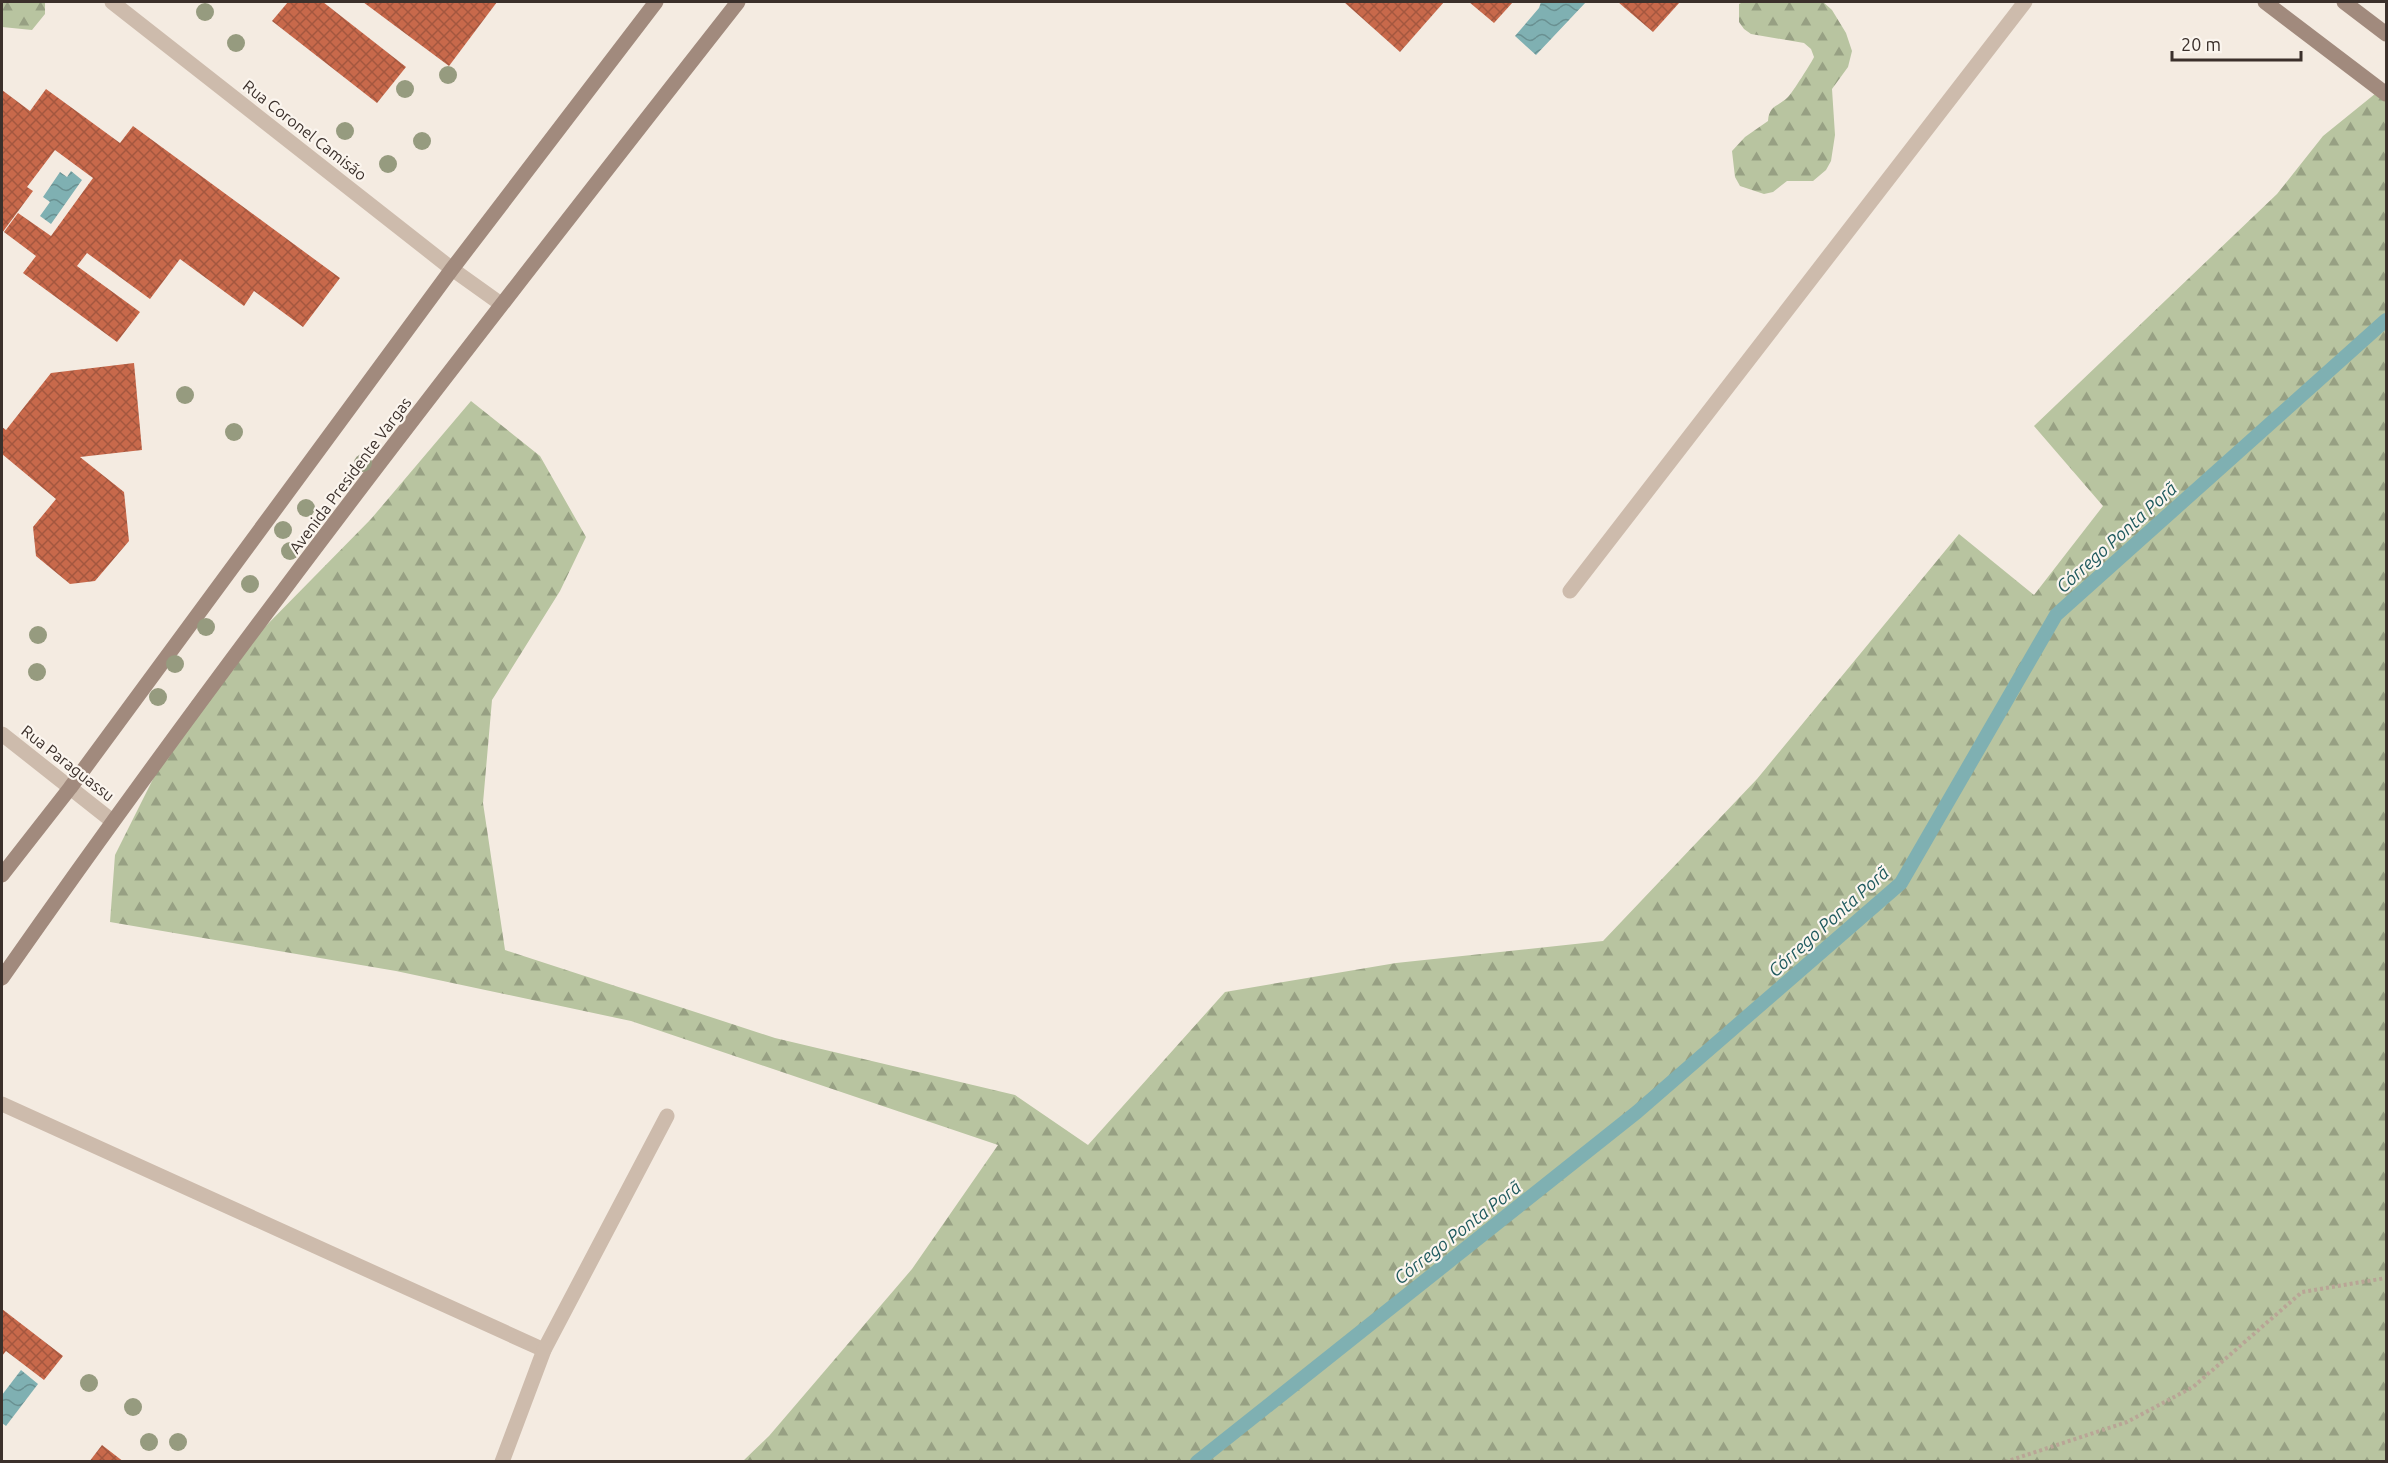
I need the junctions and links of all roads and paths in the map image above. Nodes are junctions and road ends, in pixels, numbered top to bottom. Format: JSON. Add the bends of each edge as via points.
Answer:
{"nodes":[{"id":1,"x":112,"y":2,"type":"edge"},
{"id":2,"x":656,"y":2,"type":"edge"},
{"id":3,"x":738,"y":2,"type":"edge"},
{"id":4,"x":2025,"y":2,"type":"edge"},
{"id":5,"x":2265,"y":2,"type":"edge"},
{"id":6,"x":2344,"y":2,"type":"edge"},
{"id":7,"x":2386,"y":34,"type":"edge"},
{"id":8,"x":2386,"y":94,"type":"edge"},
{"id":9,"x":452,"y":269,"type":"junction"},
{"id":10,"x":501,"y":304,"type":"junction"},
{"id":11,"x":1570,"y":591,"type":"dead end"},
{"id":12,"x":2,"y":735,"type":"edge"},
{"id":13,"x":70,"y":788,"type":"junction"},
{"id":14,"x":111,"y":820,"type":"junction"},
{"id":15,"x":2,"y":875,"type":"edge"},
{"id":16,"x":2,"y":978,"type":"edge"},
{"id":17,"x":2,"y":1104,"type":"edge"},
{"id":18,"x":667,"y":1116,"type":"dead end"},
{"id":19,"x":2386,"y":1278,"type":"edge"},
{"id":20,"x":544,"y":1350,"type":"junction"},
{"id":21,"x":502,"y":1461,"type":"edge"},
{"id":22,"x":2005,"y":1461,"type":"edge"}],
"edges":[{"from":1,"to":9,"type":"street","name":"Rua Coronel Camisão"},
{"from":2,"to":9,"type":"main road"},
{"from":3,"to":10,"type":"main road","name":"Avenida Presidente Vargas"},
{"from":4,"to":11,"type":"street"},
{"from":5,"to":8,"type":"main road"},
{"from":6,"to":7,"type":"main road"},
{"from":9,"to":10,"type":"street","name":"Rua Coronel Camisão"},
{"from":9,"to":13,"type":"main road"},
{"from":10,"to":14,"type":"main road","name":"Avenida Presidente Vargas"},
{"from":12,"to":13,"type":"street","name":"Rua Paraguassu"},
{"from":13,"to":14,"type":"street","name":"Rua Paraguassu"},
{"from":13,"to":15,"type":"main road"},
{"from":14,"to":16,"type":"main road","name":"Avenida Presidente Vargas"},
{"from":17,"to":20,"type":"street"},
{"from":18,"to":20,"type":"street"},
{"from":19,"to":22,"type":"path","via":[[2302,1292],[2193,1388],[2127,1422]]},
{"from":20,"to":21,"type":"street"}]}
